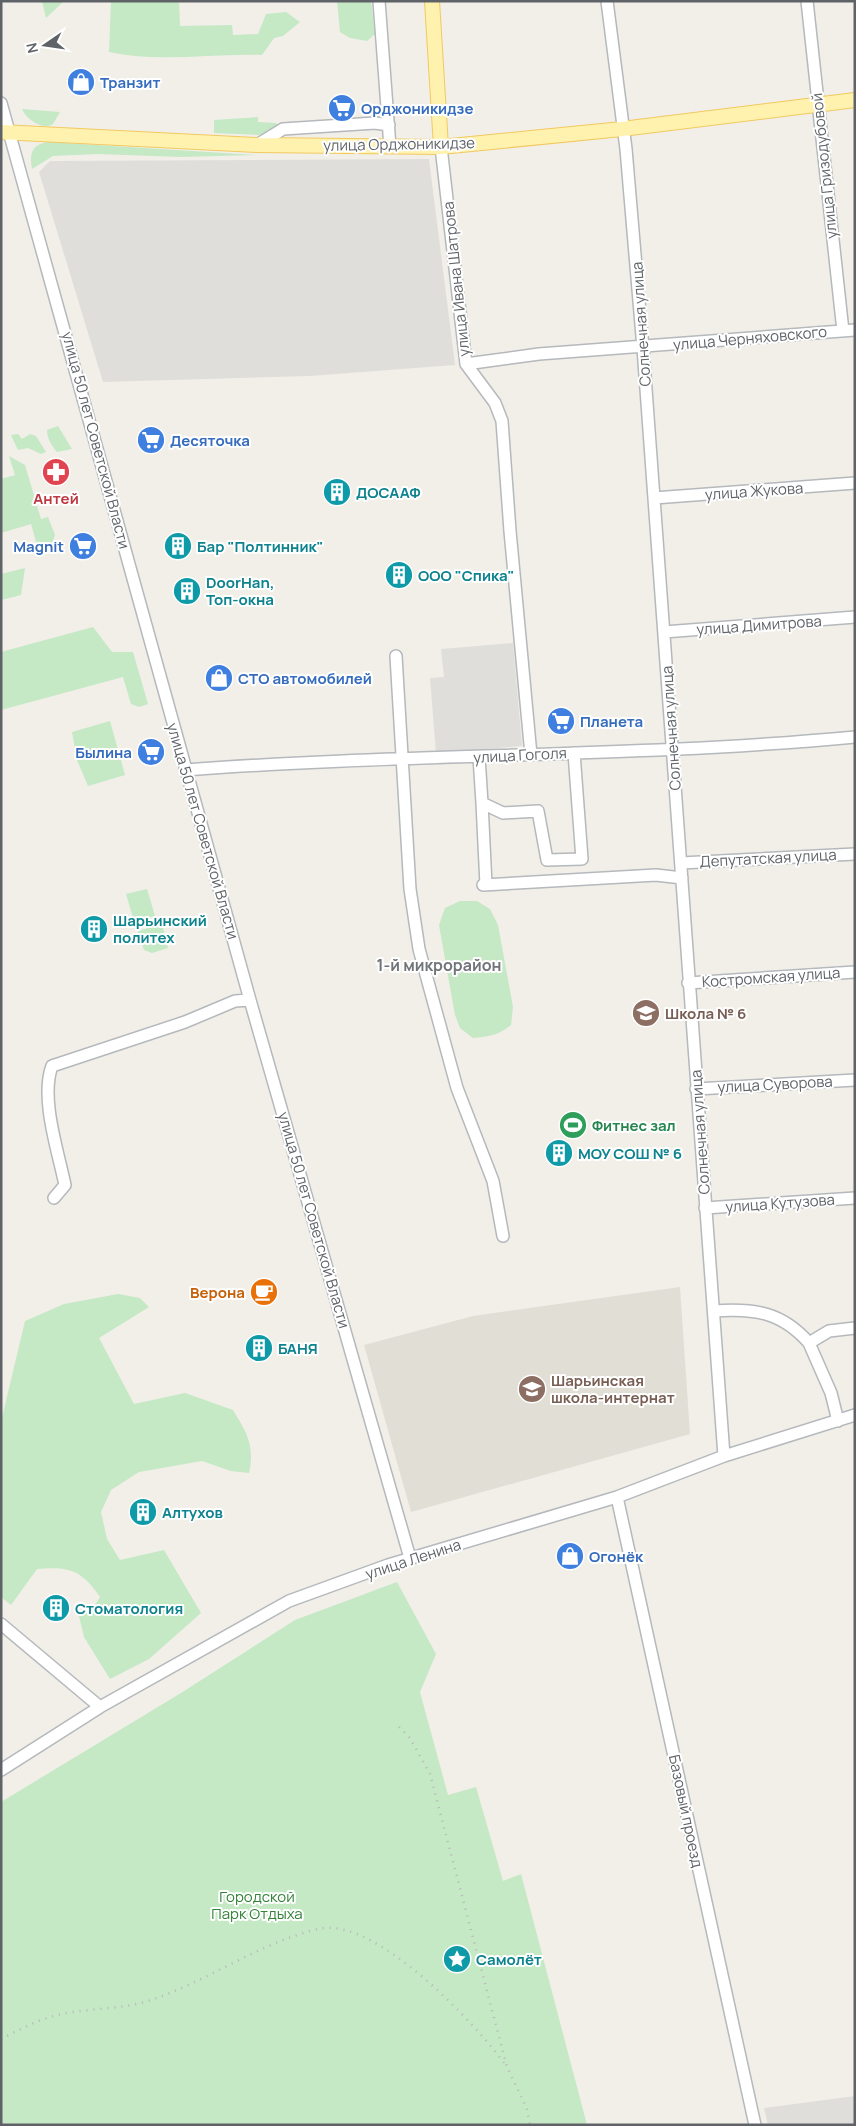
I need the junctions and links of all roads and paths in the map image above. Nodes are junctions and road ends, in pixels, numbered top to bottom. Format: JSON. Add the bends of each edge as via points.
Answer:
{"nodes":[{"id":1,"x":379,"y":1,"type":"edge"},
{"id":2,"x":432,"y":1,"type":"edge"},
{"id":3,"x":607,"y":1,"type":"edge"},
{"id":4,"x":807,"y":1,"type":"edge"},
{"id":5,"x":855,"y":100,"type":"edge"},
{"id":6,"x":1,"y":102,"type":"edge"},
{"id":7,"x":817,"y":104,"type":"junction"},
{"id":8,"x":388,"y":125,"type":"junction"},
{"id":9,"x":622,"y":129,"type":"junction"},
{"id":10,"x":6,"y":132,"type":"edge"},
{"id":11,"x":257,"y":145,"type":"junction"},
{"id":12,"x":390,"y":146,"type":"junction"},
{"id":13,"x":441,"y":146,"type":"junction"},
{"id":14,"x":849,"y":330,"type":"edge"},
{"id":15,"x":643,"y":348,"type":"junction"},
{"id":16,"x":466,"y":364,"type":"junction"},
{"id":17,"x":855,"y":483,"type":"edge"},
{"id":18,"x":654,"y":498,"type":"junction"},
{"id":19,"x":855,"y":617,"type":"edge"},
{"id":20,"x":664,"y":632,"type":"junction"},
{"id":21,"x":396,"y":656,"type":"dead end"},
{"id":22,"x":855,"y":737,"type":"edge"},
{"id":23,"x":673,"y":749,"type":"junction"},
{"id":24,"x":574,"y":753,"type":"junction"},
{"id":25,"x":532,"y":755,"type":"junction"},
{"id":26,"x":479,"y":758,"type":"junction"},
{"id":27,"x":404,"y":760,"type":"junction"},
{"id":28,"x":185,"y":770,"type":"junction"},
{"id":29,"x":482,"y":803,"type":"junction"},
{"id":30,"x":855,"y":854,"type":"edge"},
{"id":31,"x":681,"y":863,"type":"junction"},
{"id":32,"x":682,"y":878,"type":"junction"},
{"id":33,"x":855,"y":972,"type":"edge"},
{"id":34,"x":688,"y":983,"type":"junction"},
{"id":35,"x":250,"y":1000,"type":"junction"},
{"id":36,"x":855,"y":1080,"type":"edge"},
{"id":37,"x":696,"y":1089,"type":"junction"},
{"id":38,"x":54,"y":1198,"type":"dead end"},
{"id":39,"x":855,"y":1198,"type":"edge"},
{"id":40,"x":705,"y":1208,"type":"junction"},
{"id":41,"x":502,"y":1236,"type":"dead end"},
{"id":42,"x":714,"y":1311,"type":"junction"},
{"id":43,"x":855,"y":1328,"type":"edge"},
{"id":44,"x":809,"y":1343,"type":"junction"},
{"id":45,"x":855,"y":1416,"type":"edge"},
{"id":46,"x":838,"y":1421,"type":"junction"},
{"id":47,"x":724,"y":1456,"type":"junction"},
{"id":48,"x":617,"y":1497,"type":"junction"},
{"id":49,"x":410,"y":1558,"type":"junction"},
{"id":50,"x":1,"y":1624,"type":"edge"},
{"id":51,"x":100,"y":1707,"type":"junction"},
{"id":52,"x":1,"y":1770,"type":"edge"},
{"id":53,"x":755,"y":2125,"type":"edge"}],
"edges":[{"from":1,"to":8,"type":"street"},
{"from":2,"to":13,"type":"main road","name":"улица Ивана Шатрова"},
{"from":3,"to":9,"type":"street","name":"Солнечная улица"},
{"from":4,"to":7,"type":"street","name":"улица Гризодубовой"},
{"from":5,"to":7,"type":"main road","name":"улица Орджоникидзе"},
{"from":6,"to":10,"type":"street","name":"улица 50 лет Советской Власти"},
{"from":7,"to":9,"type":"main road","name":"улица Орджоникидзе"},
{"from":7,"to":14,"type":"street","name":"улица Гризодубовой"},
{"from":8,"to":11,"type":"street","via":[[283,129]]},
{"from":8,"to":12,"type":"street"},
{"from":9,"to":13,"type":"main road","name":"улица Орджоникидзе"},
{"from":9,"to":15,"type":"street","name":"Солнечная улица"},
{"from":10,"to":11,"type":"main road","name":"улица Орджоникидзе"},
{"from":10,"to":28,"type":"street","name":"улица 50 лет Советской Власти"},
{"from":11,"to":12,"type":"main road","name":"улица Орджоникидзе"},
{"from":12,"to":13,"type":"main road","name":"улица Орджоникидзе"},
{"from":13,"to":16,"type":"street","name":"улица Ивана Шатрова"},
{"from":14,"to":15,"type":"street","name":"улица Черняховского"},
{"from":15,"to":16,"type":"street","name":"улица Черняховского","via":[[539,354]]},
{"from":15,"to":18,"type":"street","name":"Солнечная улица"},
{"from":16,"to":25,"type":"street","name":"улица Ивана Шатрова","via":[[495,403],[502,421]]},
{"from":17,"to":18,"type":"street","name":"улица Жукова"},
{"from":18,"to":20,"type":"street","name":"Солнечная улица"},
{"from":19,"to":20,"type":"street","name":"улица Димитрова"},
{"from":20,"to":23,"type":"street","name":"Солнечная улица"},
{"from":21,"to":27,"type":"street"},
{"from":22,"to":23,"type":"street","name":"улица Гоголя"},
{"from":23,"to":24,"type":"street","name":"улица Гоголя"},
{"from":23,"to":31,"type":"street","name":"Солнечная улица"},
{"from":24,"to":25,"type":"street","name":"улица Гоголя"},
{"from":24,"to":29,"type":"street","via":[[582,859],[547,860],[538,811],[503,813]]},
{"from":25,"to":26,"type":"street","name":"улица Гоголя"},
{"from":26,"to":27,"type":"street","name":"улица Гоголя"},
{"from":26,"to":29,"type":"street"},
{"from":27,"to":28,"type":"street","name":"улица Гоголя","via":[[276,763]]},
{"from":27,"to":41,"type":"street","via":[[410,889],[419,949],[457,1088],[493,1181]]},
{"from":28,"to":35,"type":"street","name":"улица 50 лет Советской Власти"},
{"from":29,"to":32,"type":"street","via":[[485,885],[656,874]]},
{"from":30,"to":31,"type":"street","name":"Депутатская улица"},
{"from":31,"to":32,"type":"street","name":"Солнечная улица"},
{"from":32,"to":34,"type":"street","name":"Солнечная улица"},
{"from":33,"to":34,"type":"street","name":"Костромская улица"},
{"from":34,"to":37,"type":"street","name":"Солнечная улица"},
{"from":35,"to":38,"type":"street","via":[[235,1001],[185,1022],[52,1066],[48,1077],[48,1096],[65,1185]]},
{"from":35,"to":49,"type":"street","name":"улица 50 лет Советской Власти"},
{"from":36,"to":37,"type":"street","name":"улица Суворова"},
{"from":37,"to":40,"type":"street","name":"Солнечная улица"},
{"from":39,"to":40,"type":"street","name":"улица Кутузова"},
{"from":40,"to":42,"type":"street","name":"Солнечная улица"},
{"from":42,"to":44,"type":"street","via":[[749,1311],[780,1318],[795,1326]]},
{"from":42,"to":47,"type":"street","name":"Солнечная улица"},
{"from":43,"to":44,"type":"street","via":[[829,1331]]},
{"from":44,"to":46,"type":"street"},
{"from":45,"to":46,"type":"street","name":"улица Ленина"},
{"from":46,"to":47,"type":"street","name":"улица Ленина"},
{"from":47,"to":48,"type":"street","name":"улица Ленина"},
{"from":48,"to":49,"type":"street","name":"улица Ленина"},
{"from":48,"to":53,"type":"street","name":"Базовый проезд"},
{"from":49,"to":51,"type":"street","name":"улица Ленина","via":[[289,1601]]},
{"from":50,"to":51,"type":"street"},
{"from":51,"to":52,"type":"street","name":"улица Ленина"}]}
